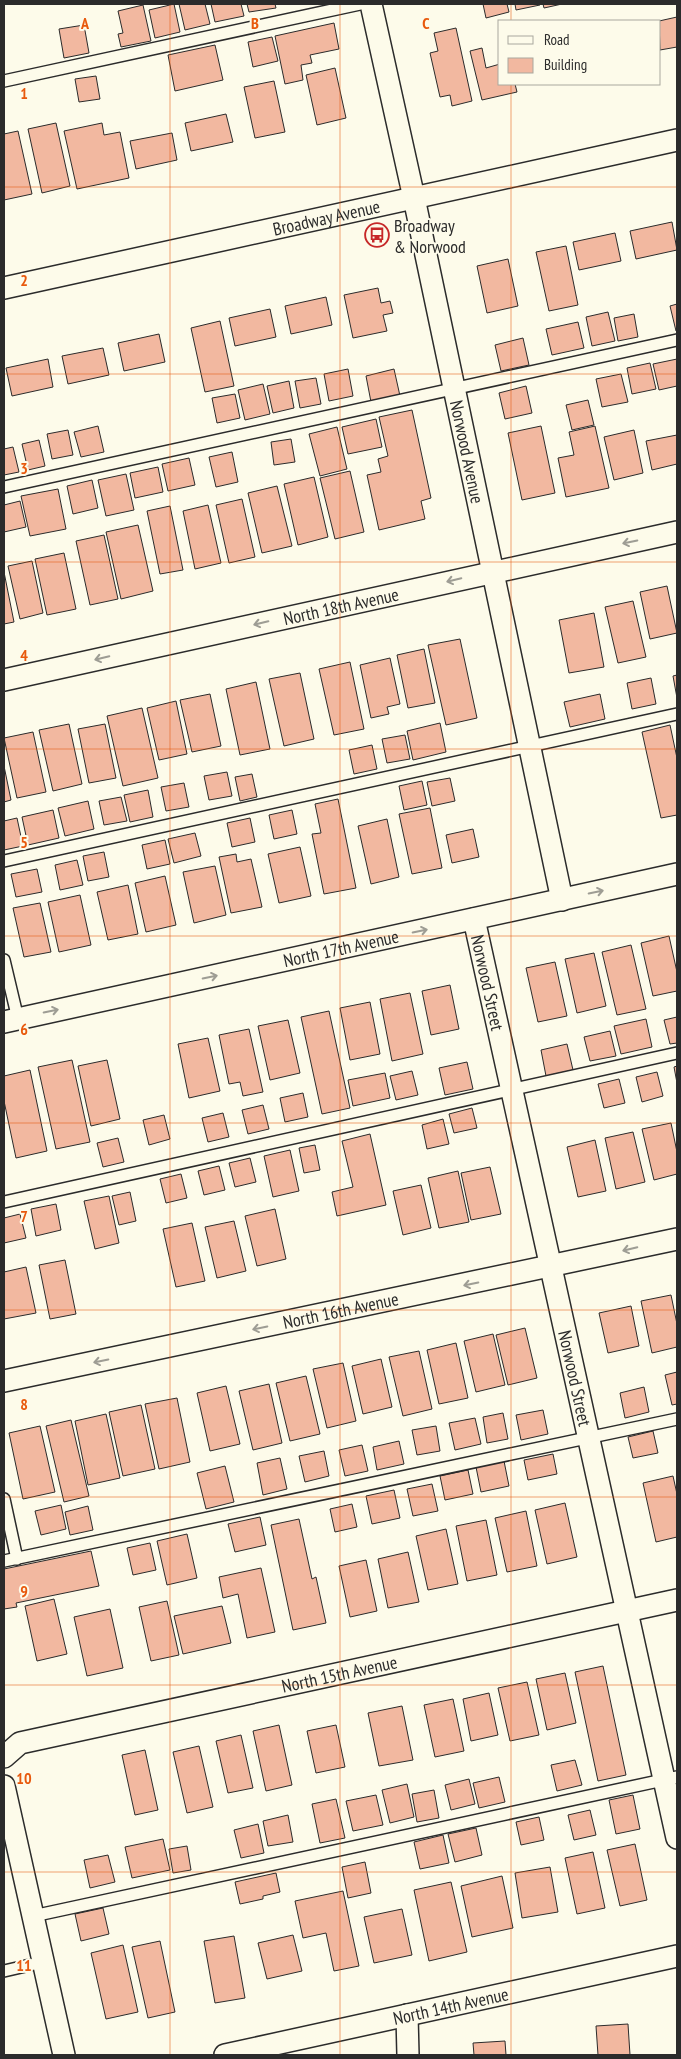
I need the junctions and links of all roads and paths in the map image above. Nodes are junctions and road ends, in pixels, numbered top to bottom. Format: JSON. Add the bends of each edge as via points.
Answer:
{"nodes":[{"id":1,"x":360,"y":4,"type":"edge"},
{"id":2,"x":371,"y":4,"type":"edge"},
{"id":3,"x":4,"y":81,"type":"edge"},
{"id":4,"x":677,"y":140,"type":"edge"},
{"id":5,"x":414,"y":198,"type":"junction"},
{"id":6,"x":4,"y":288,"type":"edge"},
{"id":7,"x":677,"y":340,"type":"edge"},
{"id":8,"x":454,"y":388,"type":"junction"},
{"id":9,"x":4,"y":487,"type":"edge"},
{"id":10,"x":677,"y":532,"type":"edge"},
{"id":11,"x":493,"y":572,"type":"junction"},
{"id":12,"x":4,"y":680,"type":"edge"},
{"id":13,"x":677,"y":714,"type":"edge"},
{"id":14,"x":530,"y":746,"type":"junction"},
{"id":15,"x":4,"y":861,"type":"edge"},
{"id":16,"x":677,"y":874,"type":"edge"},
{"id":17,"x":562,"y":900,"type":"junction"},
{"id":18,"x":474,"y":919,"type":"junction"},
{"id":19,"x":4,"y":960,"type":"edge"},
{"id":20,"x":11,"y":1020,"type":"edge"},
{"id":21,"x":677,"y":1054,"type":"edge"},
{"id":22,"x":511,"y":1090,"type":"junction"},
{"id":23,"x":4,"y":1202,"type":"edge"},
{"id":24,"x":677,"y":1239,"type":"edge"},
{"id":25,"x":550,"y":1267,"type":"junction"},
{"id":26,"x":4,"y":1381,"type":"edge"},
{"id":27,"x":677,"y":1419,"type":"edge"},
{"id":28,"x":589,"y":1438,"type":"junction"},
{"id":29,"x":4,"y":1499,"type":"edge"},
{"id":30,"x":17,"y":1559,"type":"junction"},
{"id":31,"x":4,"y":1561,"type":"edge"},
{"id":32,"x":677,"y":1600,"type":"edge"},
{"id":33,"x":627,"y":1611,"type":"junction"},
{"id":34,"x":4,"y":1757,"type":"edge"},
{"id":35,"x":671,"y":1778,"type":"edge"},
{"id":36,"x":4,"y":1786,"type":"edge"},
{"id":37,"x":677,"y":1838,"type":"edge"},
{"id":38,"x":33,"y":1916,"type":"junction"},
{"id":39,"x":677,"y":1956,"type":"edge"},
{"id":40,"x":43,"y":1962,"type":"junction"},
{"id":41,"x":4,"y":1971,"type":"edge"},
{"id":42,"x":407,"y":2015,"type":"junction"},
{"id":43,"x":64,"y":2055,"type":"edge"},
{"id":44,"x":225,"y":2055,"type":"edge"},
{"id":45,"x":408,"y":2055,"type":"edge"}],
"edges":[{"from":1,"to":3,"type":"lane"},
{"from":2,"to":5,"type":"street","name":"Norwood Avenue"},
{"from":4,"to":5,"type":"street","name":"Broadway Avenue"},
{"from":5,"to":6,"type":"street","name":"Broadway Avenue"},
{"from":5,"to":8,"type":"street","name":"Norwood Avenue"},
{"from":7,"to":8,"type":"lane"},
{"from":8,"to":9,"type":"lane"},
{"from":8,"to":11,"type":"street","name":"Norwood Avenue"},
{"from":10,"to":11,"type":"street","name":"North 18th Avenue","one_way":true},
{"from":11,"to":12,"type":"street","name":"North 18th Avenue","one_way":true},
{"from":11,"to":14,"type":"street","name":"Norwood Avenue"},
{"from":13,"to":14,"type":"lane"},
{"from":14,"to":15,"type":"lane"},
{"from":14,"to":17,"type":"street","name":"Norwood Avenue"},
{"from":17,"to":16,"type":"street","name":"North 17th Avenue","one_way":true},
{"from":17,"to":18,"type":"street","name":"North 17th Avenue"},
{"from":20,"to":18,"type":"street","name":"North 17th Avenue","one_way":true},
{"from":18,"to":22,"type":"street","name":"Norwood Street"},
{"from":19,"to":20,"type":"lane"},
{"from":21,"to":22,"type":"lane"},
{"from":22,"to":23,"type":"lane"},
{"from":22,"to":25,"type":"street","name":"Norwood Street"},
{"from":24,"to":25,"type":"street","name":"North 16th Avenue","one_way":true},
{"from":25,"to":26,"type":"street","name":"North 16th Avenue","one_way":true},
{"from":25,"to":28,"type":"street","name":"Norwood Street"},
{"from":27,"to":28,"type":"lane"},
{"from":28,"to":30,"type":"lane"},
{"from":28,"to":33,"type":"street","name":"Norwood Street"},
{"from":29,"to":30,"type":"lane"},
{"from":30,"to":31,"type":"lane"},
{"from":32,"to":33,"type":"street","name":"North 15th Avenue"},
{"from":33,"to":34,"type":"street","name":"North 15th Avenue","via":[[20,1743]]},
{"from":33,"to":35,"type":"street","name":"Norwood Street"},
{"from":35,"to":37,"type":"street","name":"Norwood Street"},
{"from":35,"to":38,"type":"lane"},
{"from":36,"to":38,"type":"street"},
{"from":38,"to":40,"type":"street"},
{"from":39,"to":42,"type":"street","name":"North 14th Avenue"},
{"from":40,"to":41,"type":"lane"},
{"from":40,"to":43,"type":"street"},
{"from":42,"to":44,"type":"street","name":"North 14th Avenue"},
{"from":42,"to":45,"type":"street"}]}
